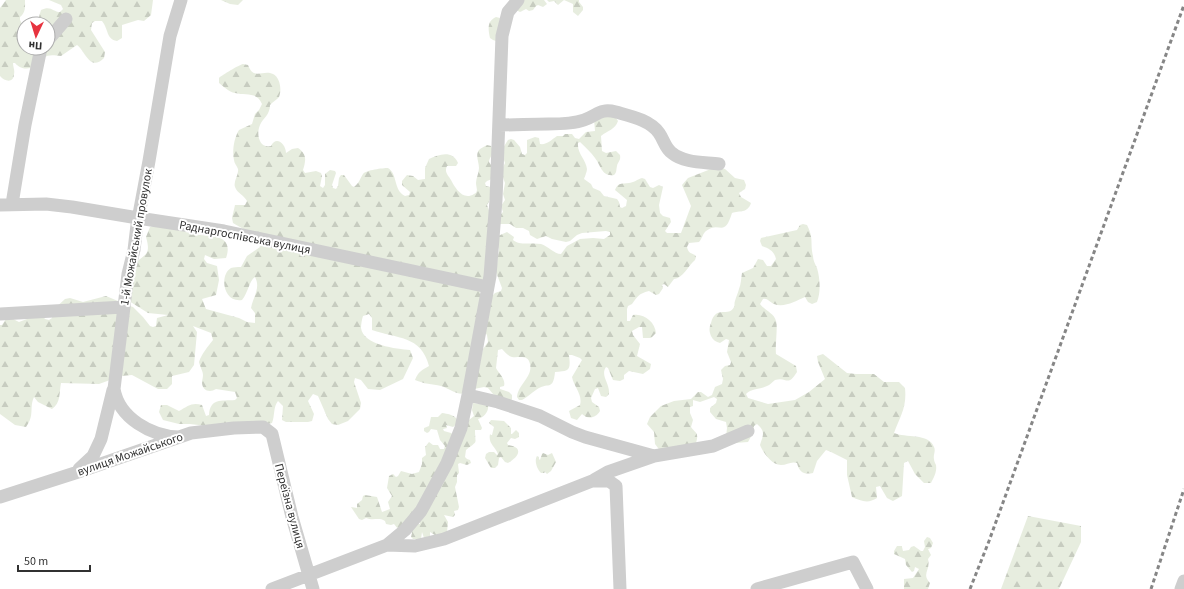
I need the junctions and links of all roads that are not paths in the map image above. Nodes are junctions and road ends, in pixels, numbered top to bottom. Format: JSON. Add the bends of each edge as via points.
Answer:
{"nodes":[{"id":1,"x":181,"y":0,"type":"edge"},
{"id":2,"x":518,"y":0,"type":"edge"},
{"id":3,"x":66,"y":19,"type":"dead end"},
{"id":4,"x":56,"y":31,"type":"edge"},
{"id":5,"x":40,"y":56,"type":"edge"},
{"id":6,"x":499,"y":124,"type":"junction"},
{"id":7,"x":719,"y":164,"type":"dead end"},
{"id":8,"x":6,"y":205,"type":"edge"},
{"id":9,"x":138,"y":218,"type":"junction"},
{"id":10,"x":488,"y":287,"type":"junction"},
{"id":11,"x":124,"y":307,"type":"junction"},
{"id":12,"x":0,"y":314,"type":"edge"},
{"id":13,"x":114,"y":389,"type":"junction"},
{"id":14,"x":468,"y":395,"type":"junction"},
{"id":15,"x":263,"y":427,"type":"joint"},
{"id":16,"x":748,"y":431,"type":"dead end"},
{"id":17,"x":179,"y":437,"type":"junction"},
{"id":18,"x":654,"y":456,"type":"junction"},
{"id":19,"x":75,"y":473,"type":"junction"},
{"id":20,"x":592,"y":481,"type":"junction"},
{"id":21,"x":0,"y":497,"type":"edge"},
{"id":22,"x":387,"y":545,"type":"junction"},
{"id":23,"x":309,"y":576,"type":"junction"},
{"id":24,"x":1184,"y":581,"type":"edge"},
{"id":25,"x":272,"y":589,"type":"edge"},
{"id":26,"x":313,"y":589,"type":"edge"},
{"id":27,"x":620,"y":589,"type":"edge"},
{"id":28,"x":757,"y":589,"type":"edge"},
{"id":29,"x":867,"y":589,"type":"edge"},
{"id":30,"x":1181,"y":589,"type":"edge"}],
"edges":[{"from":1,"to":9,"type":"street","name":"1-й Можайський провулок","via":[[170,36]]},
{"from":2,"to":6,"type":"street","via":[[508,12],[502,36]]},
{"from":3,"to":4,"type":"street"},
{"from":5,"to":8,"type":"street"},
{"from":6,"to":7,"type":"street","via":[[562,124],[584,120],[605,110],[647,122],[659,132],[672,154],[689,161]]},
{"from":6,"to":10,"type":"street","via":[[496,200]]},
{"from":8,"to":9,"type":"street","name":"Раднаргоспівська вулиця","via":[[46,204]]},
{"from":9,"to":10,"type":"street","name":"Раднаргоспівська вулиця","via":[[224,231]]},
{"from":9,"to":11,"type":"street","name":"1-й Можайський провулок"},
{"from":10,"to":14,"type":"street"},
{"from":11,"to":12,"type":"street"},
{"from":11,"to":13,"type":"street","name":"1-й Можайський провулок"},
{"from":13,"to":17,"type":"street","name":"1-й Можайський провулок","via":[[116,399],[129,417],[154,432]]},
{"from":13,"to":19,"type":"street","via":[[94,456]]},
{"from":14,"to":18,"type":"street","via":[[540,416],[585,437]]},
{"from":14,"to":22,"type":"street","via":[[461,428],[434,489],[421,511],[405,530]]},
{"from":15,"to":17,"type":"street","name":"вулиця Можайського","via":[[191,433]]},
{"from":15,"to":23,"type":"street","name":"Переїзна вулиця","via":[[272,434]]},
{"from":16,"to":18,"type":"street","via":[[714,446]]},
{"from":17,"to":19,"type":"street","name":"вулиця Можайського"},
{"from":18,"to":20,"type":"street","via":[[608,472]]},
{"from":19,"to":21,"type":"street","name":"вулиця Можайського"},
{"from":20,"to":22,"type":"street","via":[[444,539],[415,546]]},
{"from":20,"to":27,"type":"street","via":[[609,481],[616,486]]},
{"from":22,"to":23,"type":"street"},
{"from":23,"to":25,"type":"street"},
{"from":23,"to":26,"type":"street","name":"Переїзна вулиця"},
{"from":24,"to":30,"type":"street"},
{"from":28,"to":29,"type":"street","via":[[853,562]]}]}
